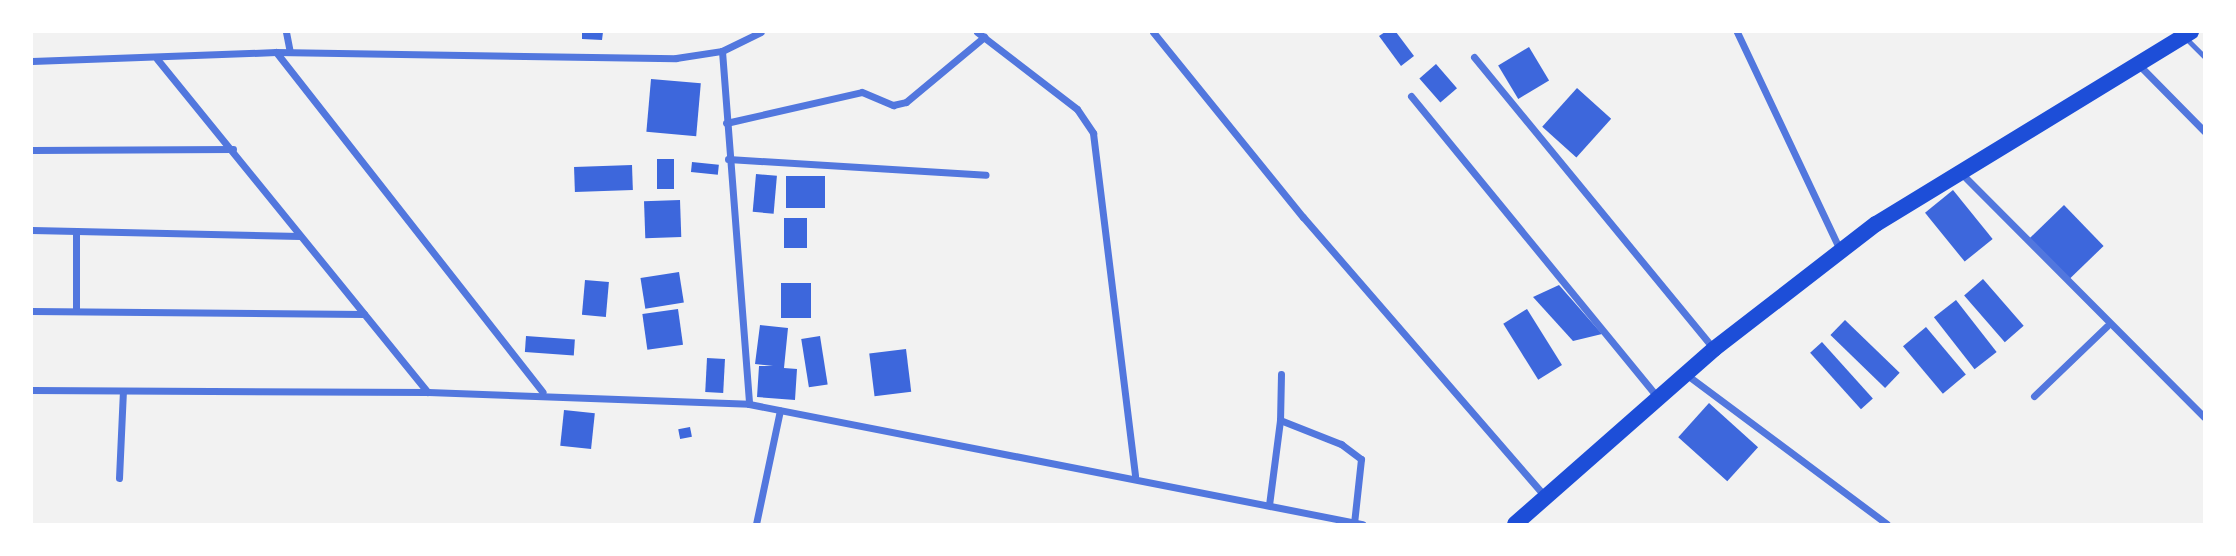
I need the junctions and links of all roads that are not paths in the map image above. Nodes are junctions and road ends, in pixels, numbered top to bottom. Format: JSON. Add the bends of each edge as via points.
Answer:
{"nodes":[{"id":1,"x":286,"y":32,"type":"edge"},
{"id":2,"x":761,"y":32,"type":"edge"},
{"id":3,"x":1153,"y":32,"type":"edge"},
{"id":4,"x":1737,"y":32,"type":"edge"},
{"id":5,"x":981,"y":34,"type":"edge"},
{"id":6,"x":2188,"y":34,"type":"edge"},
{"id":7,"x":722,"y":51,"type":"junction"},
{"id":8,"x":276,"y":52,"type":"junction"},
{"id":9,"x":290,"y":52,"type":"junction"},
{"id":10,"x":2204,"y":56,"type":"edge"},
{"id":11,"x":1474,"y":57,"type":"dead end"},
{"id":12,"x":157,"y":59,"type":"junction"},
{"id":13,"x":32,"y":61,"type":"edge"},
{"id":14,"x":2139,"y":64,"type":"junction"},
{"id":15,"x":1411,"y":96,"type":"dead end"},
{"id":16,"x":726,"y":122,"type":"junction"},
{"id":17,"x":2204,"y":131,"type":"edge"},
{"id":18,"x":233,"y":149,"type":"junction"},
{"id":19,"x":32,"y":150,"type":"edge"},
{"id":20,"x":728,"y":159,"type":"junction"},
{"id":21,"x":1958,"y":170,"type":"junction"},
{"id":22,"x":986,"y":175,"type":"dead end"},
{"id":23,"x":32,"y":230,"type":"edge"},
{"id":24,"x":76,"y":231,"type":"junction"},
{"id":25,"x":300,"y":236,"type":"junction"},
{"id":26,"x":1840,"y":250,"type":"junction"},
{"id":27,"x":32,"y":311,"type":"edge"},
{"id":28,"x":76,"y":311,"type":"junction"},
{"id":29,"x":364,"y":314,"type":"junction"},
{"id":30,"x":2107,"y":326,"type":"junction"},
{"id":31,"x":1714,"y":349,"type":"junction"},
{"id":32,"x":1281,"y":374,"type":"dead end"},
{"id":33,"x":1686,"y":374,"type":"junction"},
{"id":34,"x":32,"y":390,"type":"edge"},
{"id":35,"x":123,"y":391,"type":"junction"},
{"id":36,"x":428,"y":392,"type":"junction"},
{"id":37,"x":543,"y":392,"type":"junction"},
{"id":38,"x":2034,"y":396,"type":"dead end"},
{"id":39,"x":1658,"y":398,"type":"junction"},
{"id":40,"x":749,"y":404,"type":"junction"},
{"id":41,"x":780,"y":410,"type":"junction"},
{"id":42,"x":2204,"y":416,"type":"edge"},
{"id":43,"x":1280,"y":420,"type":"junction"},
{"id":44,"x":1135,"y":475,"type":"junction"},
{"id":45,"x":119,"y":478,"type":"dead end"},
{"id":46,"x":1544,"y":495,"type":"junction"},
{"id":47,"x":1269,"y":505,"type":"junction"},
{"id":48,"x":757,"y":524,"type":"edge"},
{"id":49,"x":1358,"y":524,"type":"edge"},
{"id":50,"x":1515,"y":524,"type":"edge"},
{"id":51,"x":1887,"y":524,"type":"edge"}],
"edges":[{"from":1,"to":9,"type":"street"},
{"from":2,"to":7,"type":"street"},
{"from":3,"to":46,"type":"street","via":[[1303,217]]},
{"from":4,"to":26,"type":"street"},
{"from":5,"to":16,"type":"street","via":[[906,102],[893,105],[862,92]]},
{"from":5,"to":44,"type":"street","via":[[1077,109],[1093,133]]},
{"from":6,"to":10,"type":"lane"},
{"from":6,"to":14,"type":"highway"},
{"from":7,"to":9,"type":"street","via":[[676,58]]},
{"from":7,"to":16,"type":"street"},
{"from":8,"to":9,"type":"street"},
{"from":8,"to":12,"type":"street"},
{"from":8,"to":37,"type":"street"},
{"from":11,"to":31,"type":"street"},
{"from":12,"to":13,"type":"street"},
{"from":12,"to":18,"type":"street"},
{"from":14,"to":17,"type":"street"},
{"from":14,"to":21,"type":"highway"},
{"from":15,"to":39,"type":"street"},
{"from":16,"to":20,"type":"street"},
{"from":18,"to":19,"type":"street"},
{"from":18,"to":25,"type":"street"},
{"from":20,"to":22,"type":"street"},
{"from":20,"to":40,"type":"street"},
{"from":21,"to":26,"type":"highway"},
{"from":21,"to":30,"type":"street"},
{"from":23,"to":24,"type":"street"},
{"from":24,"to":25,"type":"street"},
{"from":24,"to":28,"type":"street"},
{"from":25,"to":29,"type":"street"},
{"from":26,"to":31,"type":"highway"},
{"from":27,"to":28,"type":"street"},
{"from":28,"to":29,"type":"street"},
{"from":29,"to":36,"type":"street"},
{"from":30,"to":38,"type":"street"},
{"from":30,"to":42,"type":"street"},
{"from":31,"to":33,"type":"highway"},
{"from":32,"to":43,"type":"street"},
{"from":33,"to":39,"type":"highway"},
{"from":33,"to":51,"type":"street"},
{"from":34,"to":35,"type":"street"},
{"from":35,"to":36,"type":"street"},
{"from":35,"to":45,"type":"street"},
{"from":36,"to":37,"type":"street"},
{"from":37,"to":40,"type":"street"},
{"from":39,"to":46,"type":"highway"},
{"from":40,"to":41,"type":"street"},
{"from":41,"to":44,"type":"street"},
{"from":41,"to":48,"type":"street"},
{"from":43,"to":47,"type":"street"},
{"from":43,"to":49,"type":"street","via":[[1359,456]]},
{"from":44,"to":47,"type":"street"},
{"from":46,"to":50,"type":"highway"},
{"from":47,"to":49,"type":"street"}]}
